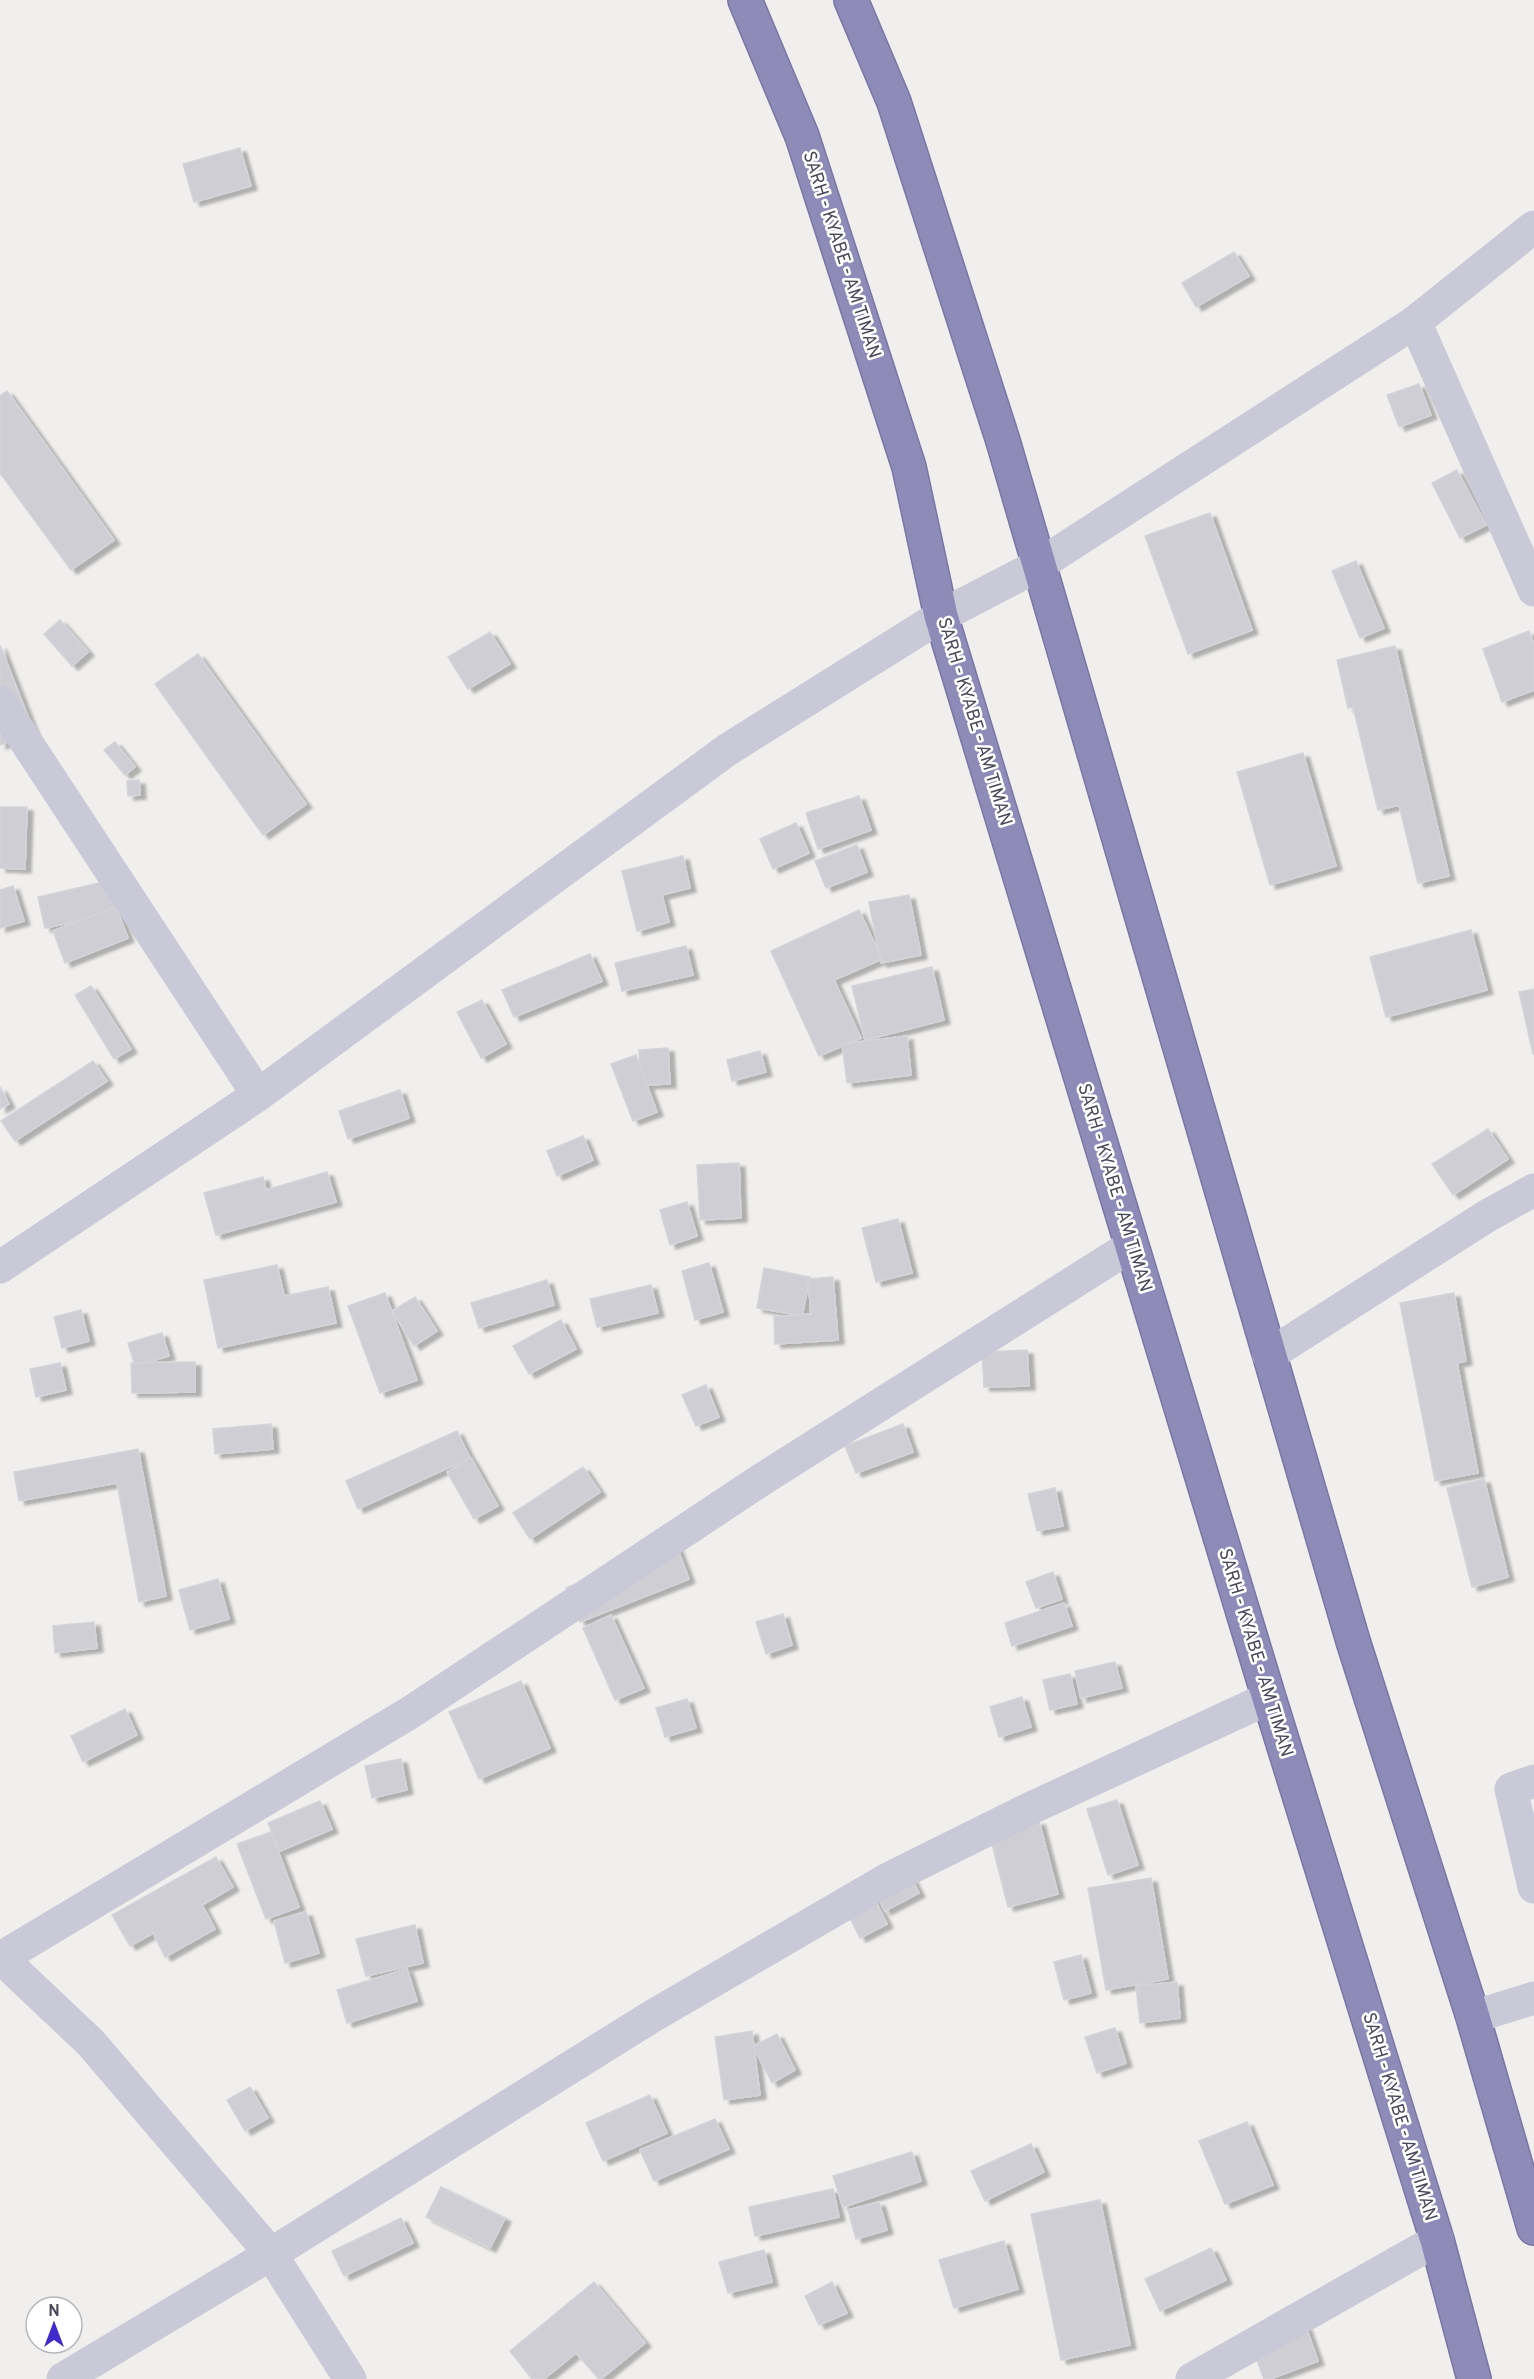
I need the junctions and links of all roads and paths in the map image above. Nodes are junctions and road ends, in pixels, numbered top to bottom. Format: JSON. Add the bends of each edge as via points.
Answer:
{"nodes":[{"id":1,"x":746,"y":0,"type":"edge"},
{"id":2,"x":851,"y":0,"type":"edge"},
{"id":3,"x":1534,"y":228,"type":"edge"},
{"id":4,"x":1415,"y":322,"type":"junction"},
{"id":5,"x":1039,"y":566,"type":"junction"},
{"id":6,"x":1534,"y":590,"type":"edge"},
{"id":7,"x":941,"y":616,"type":"junction"},
{"id":8,"x":0,"y":702,"type":"edge"},
{"id":9,"x":258,"y":1095,"type":"junction"},
{"id":10,"x":1534,"y":1190,"type":"edge"},
{"id":11,"x":1131,"y":1246,"type":"junction"},
{"id":12,"x":0,"y":1267,"type":"edge"},
{"id":13,"x":1269,"y":1355,"type":"junction"},
{"id":14,"x":1269,"y":1698,"type":"junction"},
{"id":15,"x":1534,"y":1781,"type":"edge"},
{"id":16,"x":1534,"y":1887,"type":"edge"},
{"id":17,"x":0,"y":1958,"type":"edge"},
{"id":18,"x":1534,"y":1998,"type":"edge"},
{"id":19,"x":1473,"y":2017,"type":"junction"},
{"id":20,"x":1534,"y":2228,"type":"edge"},
{"id":21,"x":1437,"y":2240,"type":"junction"},
{"id":22,"x":271,"y":2254,"type":"junction"},
{"id":23,"x":63,"y":2379,"type":"edge"},
{"id":24,"x":350,"y":2379,"type":"edge"},
{"id":25,"x":1192,"y":2379,"type":"edge"},
{"id":26,"x":1474,"y":2379,"type":"edge"}],
"edges":[{"from":1,"to":7,"type":"highway","name":"SARH - KYABE - AM TIMAN","via":[[802,136],[909,467]]},
{"from":2,"to":5,"type":"highway","via":[[894,102]]},
{"from":3,"to":4,"type":"street"},
{"from":4,"to":5,"type":"street"},
{"from":4,"to":6,"type":"street"},
{"from":5,"to":7,"type":"street"},
{"from":5,"to":13,"type":"highway"},
{"from":7,"to":9,"type":"street","via":[[727,750]]},
{"from":7,"to":11,"type":"highway","name":"SARH - KYABE - AM TIMAN"},
{"from":8,"to":9,"type":"street"},
{"from":9,"to":12,"type":"street"},
{"from":10,"to":13,"type":"street"},
{"from":11,"to":14,"type":"highway","name":"SARH - KYABE - AM TIMAN"},
{"from":11,"to":17,"type":"street","via":[[761,1480],[411,1712]]},
{"from":13,"to":19,"type":"highway","via":[[1353,1641]]},
{"from":14,"to":21,"type":"highway","name":"SARH - KYABE - AM TIMAN"},
{"from":14,"to":22,"type":"street","via":[[888,1878],[651,2017]]},
{"from":15,"to":16,"type":"street","via":[[1511,1790]]},
{"from":17,"to":22,"type":"street","via":[[91,2043]]},
{"from":18,"to":19,"type":"street"},
{"from":19,"to":20,"type":"highway"},
{"from":21,"to":25,"type":"street"},
{"from":21,"to":26,"type":"highway","name":"SARH - KYABE - AM TIMAN"},
{"from":22,"to":23,"type":"street"},
{"from":22,"to":24,"type":"street"}]}
